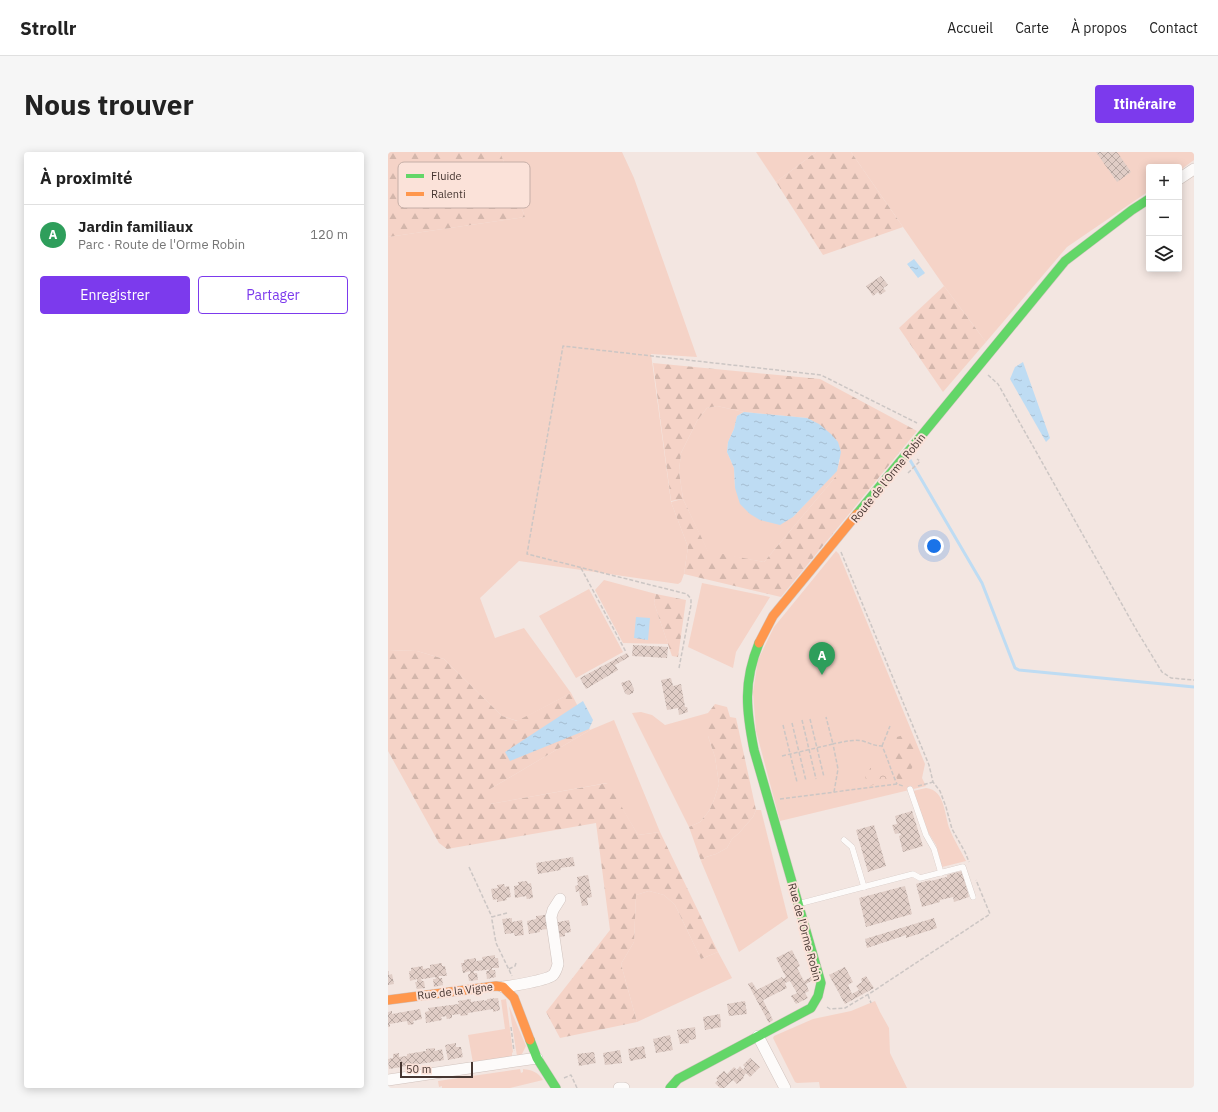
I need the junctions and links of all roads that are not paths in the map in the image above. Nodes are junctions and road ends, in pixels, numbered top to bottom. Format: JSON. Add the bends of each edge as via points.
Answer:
{"nodes":[{"id":1,"x":1194,"y":168,"type":"edge"},
{"id":2,"x":1182,"y":176,"type":"edge"},
{"id":3,"x":1147,"y":200,"type":"edge"},
{"id":4,"x":910,"y":788,"type":"road end"},
{"id":5,"x":772,"y":813,"type":"joint"},
{"id":6,"x":844,"y":840,"type":"dead end"},
{"id":7,"x":941,"y":873,"type":"junction"},
{"id":8,"x":864,"y":887,"type":"junction"},
{"id":9,"x":973,"y":897,"type":"dead end"},
{"id":10,"x":560,"y":900,"type":"dead end"},
{"id":11,"x":798,"y":904,"type":"junction"},
{"id":12,"x":503,"y":987,"type":"junction"},
{"id":13,"x":388,"y":1000,"type":"edge"},
{"id":14,"x":758,"y":1036,"type":"junction"},
{"id":15,"x":536,"y":1058,"type":"junction"},
{"id":16,"x":388,"y":1080,"type":"edge"},
{"id":17,"x":556,"y":1088,"type":"edge"},
{"id":18,"x":619,"y":1088,"type":"edge"},
{"id":19,"x":624,"y":1088,"type":"edge"},
{"id":20,"x":670,"y":1088,"type":"edge"},
{"id":21,"x":785,"y":1088,"type":"edge"}],
"edges":[{"from":1,"to":2,"type":"street"},
{"from":3,"to":5,"type":"street","name":"Route de l'Orme Robin","via":[[1065,262],[773,616],[752,660],[746,690],[754,750]]},
{"from":4,"to":7,"type":"lane"},
{"from":5,"to":11,"type":"street","name":"Rue de l'Orme Robin"},
{"from":6,"to":8,"type":"lane","via":[[852,847]]},
{"from":7,"to":8,"type":"lane","via":[[920,878],[913,874]]},
{"from":7,"to":9,"type":"lane","via":[[963,867]]},
{"from":8,"to":11,"type":"lane"},
{"from":10,"to":12,"type":"street","via":[[551,917],[558,964],[556,970],[552,976],[545,979]]},
{"from":11,"to":14,"type":"street","name":"Rue de l'Orme Robin","via":[[821,983],[820,992],[811,1008]]},
{"from":12,"to":13,"type":"street","name":"Rue de la Vigne"},
{"from":12,"to":15,"type":"street","name":"Rue de la Vigne","via":[[514,998]]},
{"from":14,"to":20,"type":"street","via":[[678,1079]]},
{"from":14,"to":21,"type":"street"},
{"from":15,"to":16,"type":"street"},
{"from":15,"to":17,"type":"street","name":"Rue de la Vigne"},
{"from":18,"to":19,"type":"street"}]}
